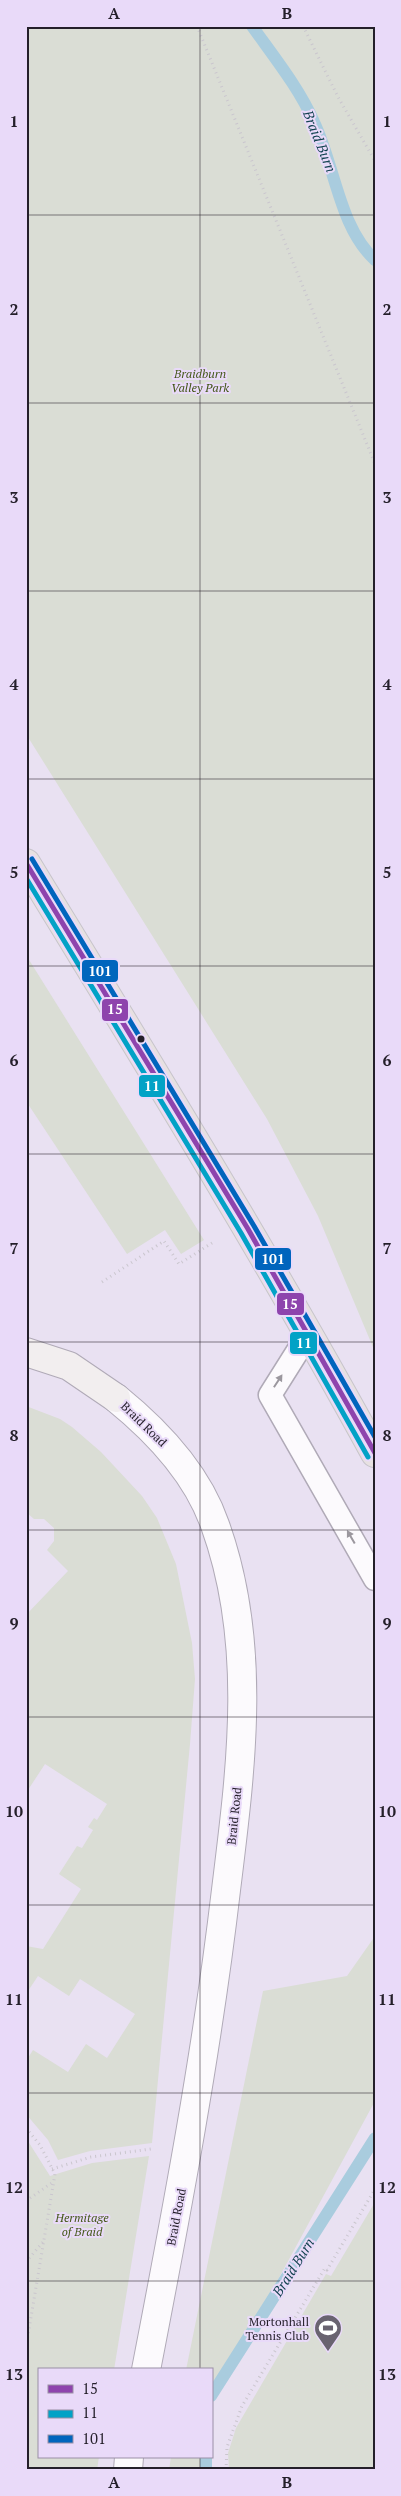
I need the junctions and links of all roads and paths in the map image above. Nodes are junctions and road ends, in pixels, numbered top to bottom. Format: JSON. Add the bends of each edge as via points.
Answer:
{"nodes":[{"id":1,"x":198,"y":26,"type":"edge"},
{"id":2,"x":303,"y":26,"type":"edge"},
{"id":3,"x":375,"y":161,"type":"edge"},
{"id":4,"x":375,"y":464,"type":"edge"},
{"id":5,"x":26,"y":863,"type":"edge"},
{"id":6,"x":207,"y":1245,"type":"dead end"},
{"id":7,"x":102,"y":1282,"type":"dead end"},
{"id":8,"x":309,"y":1333,"type":"junction"},
{"id":9,"x":26,"y":1352,"type":"edge"},
{"id":10,"x":375,"y":1453,"type":"edge"},
{"id":11,"x":375,"y":1579,"type":"edge"},
{"id":12,"x":26,"y":2128,"type":"edge"},
{"id":13,"x":144,"y":2150,"type":"dead end"},
{"id":14,"x":52,"y":2169,"type":"junction"},
{"id":15,"x":54,"y":2182,"type":"junction"},
{"id":16,"x":375,"y":2189,"type":"edge"},
{"id":17,"x":26,"y":2202,"type":"edge"},
{"id":18,"x":44,"y":2241,"type":"junction"},
{"id":19,"x":26,"y":2262,"type":"edge"},
{"id":20,"x":26,"y":2347,"type":"edge"},
{"id":21,"x":146,"y":2368,"type":"edge"},
{"id":22,"x":226,"y":2470,"type":"edge"}],
"edges":[{"from":1,"to":4,"type":"path"},
{"from":2,"to":3,"type":"path","via":[[338,97]]},
{"from":5,"to":8,"type":"main road"},
{"from":6,"to":7,"type":"path","via":[[179,1264],[164,1241]]},
{"from":8,"to":10,"type":"main road"},
{"from":11,"to":8,"type":"lane","one_way":true,"via":[[270,1395]]},
{"from":9,"to":21,"type":"street","name":"Braid Road","via":[[69,1366],[116,1398],[165,1443],[199,1489],[209,1510],[222,1547],[234,1599],[243,1678],[240,1754],[217,1968],[188,2154]]},
{"from":12,"to":14,"type":"path","via":[[40,2145]]},
{"from":13,"to":14,"type":"path","via":[[91,2156]]},
{"from":14,"to":15,"type":"path"},
{"from":15,"to":17,"type":"path"},
{"from":15,"to":18,"type":"path"},
{"from":16,"to":22,"type":"path","via":[[242,2406],[227,2447]]},
{"from":18,"to":19,"type":"path"},
{"from":18,"to":20,"type":"path"}]}
